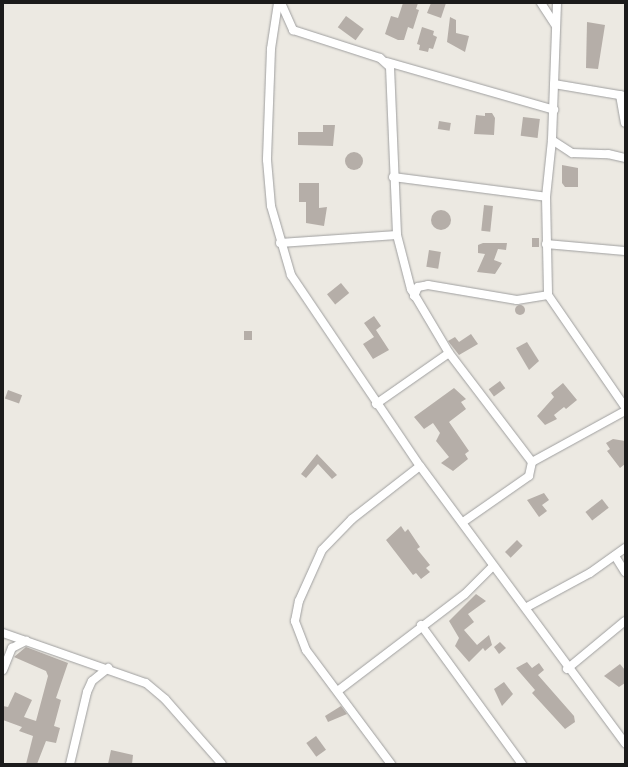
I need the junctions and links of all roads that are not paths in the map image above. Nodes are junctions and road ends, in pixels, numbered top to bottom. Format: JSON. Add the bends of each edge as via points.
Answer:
{"nodes":[{"id":1,"x":278,"y":3,"type":"edge"},
{"id":2,"x":281,"y":3,"type":"edge"},
{"id":3,"x":541,"y":3,"type":"edge"},
{"id":4,"x":557,"y":3,"type":"edge"},
{"id":5,"x":556,"y":26,"type":"junction"},
{"id":6,"x":387,"y":62,"type":"junction"},
{"id":7,"x":554,"y":84,"type":"junction"},
{"id":8,"x":623,"y":96,"type":"edge"},
{"id":9,"x":554,"y":110,"type":"junction"},
{"id":10,"x":625,"y":123,"type":"edge"},
{"id":11,"x":552,"y":140,"type":"junction"},
{"id":12,"x":625,"y":158,"type":"edge"},
{"id":13,"x":393,"y":178,"type":"junction"},
{"id":14,"x":546,"y":197,"type":"junction"},
{"id":15,"x":398,"y":235,"type":"junction"},
{"id":16,"x":280,"y":242,"type":"junction"},
{"id":17,"x":546,"y":244,"type":"junction"},
{"id":18,"x":625,"y":251,"type":"edge"},
{"id":19,"x":548,"y":295,"type":"junction"},
{"id":20,"x":414,"y":296,"type":"junction"},
{"id":21,"x":449,"y":353,"type":"junction"},
{"id":22,"x":376,"y":404,"type":"junction"},
{"id":23,"x":625,"y":406,"type":"edge"},
{"id":24,"x":625,"y":411,"type":"edge"},
{"id":25,"x":532,"y":462,"type":"junction"},
{"id":26,"x":420,"y":466,"type":"junction"},
{"id":27,"x":463,"y":522,"type":"junction"},
{"id":28,"x":625,"y":548,"type":"edge"},
{"id":29,"x":615,"y":556,"type":"junction"},
{"id":30,"x":494,"y":566,"type":"junction"},
{"id":31,"x":625,"y":572,"type":"edge"},
{"id":32,"x":527,"y":607,"type":"junction"},
{"id":33,"x":625,"y":621,"type":"edge"},
{"id":34,"x":421,"y":625,"type":"junction"},
{"id":35,"x":3,"y":633,"type":"edge"},
{"id":36,"x":26,"y":641,"type":"junction"},
{"id":37,"x":108,"y":668,"type":"junction"},
{"id":38,"x":567,"y":669,"type":"junction"},
{"id":39,"x":3,"y":670,"type":"edge"},
{"id":40,"x":339,"y":690,"type":"junction"},
{"id":41,"x":625,"y":744,"type":"edge"},
{"id":42,"x":70,"y":764,"type":"edge"},
{"id":43,"x":222,"y":764,"type":"edge"},
{"id":44,"x":391,"y":764,"type":"edge"},
{"id":45,"x":522,"y":764,"type":"edge"}],
"edges":[{"from":1,"to":16,"type":"street","via":[[271,49],[267,160],[271,206]]},
{"from":2,"to":6,"type":"street","via":[[293,30]]},
{"from":3,"to":5,"type":"street"},
{"from":4,"to":5,"type":"street"},
{"from":5,"to":7,"type":"street"},
{"from":6,"to":9,"type":"street"},
{"from":6,"to":13,"type":"street","via":[[390,67]]},
{"from":7,"to":8,"type":"street"},
{"from":7,"to":9,"type":"street"},
{"from":8,"to":10,"type":"street"},
{"from":9,"to":11,"type":"street"},
{"from":11,"to":12,"type":"street","via":[[572,153],[608,154]]},
{"from":11,"to":14,"type":"street"},
{"from":13,"to":14,"type":"street"},
{"from":13,"to":15,"type":"street"},
{"from":14,"to":17,"type":"street"},
{"from":15,"to":16,"type":"street"},
{"from":15,"to":20,"type":"street"},
{"from":16,"to":22,"type":"street","via":[[291,275]]},
{"from":17,"to":18,"type":"street"},
{"from":17,"to":19,"type":"street"},
{"from":19,"to":20,"type":"street","via":[[517,300],[428,285],[418,287]]},
{"from":19,"to":23,"type":"street"},
{"from":20,"to":21,"type":"street"},
{"from":21,"to":22,"type":"street"},
{"from":21,"to":25,"type":"street"},
{"from":22,"to":26,"type":"street"},
{"from":24,"to":25,"type":"street"},
{"from":25,"to":27,"type":"street","via":[[529,476]]},
{"from":26,"to":27,"type":"street"},
{"from":26,"to":40,"type":"street","via":[[352,519],[322,550],[299,601],[295,621],[300,640]]},
{"from":27,"to":30,"type":"street"},
{"from":28,"to":29,"type":"street"},
{"from":29,"to":31,"type":"street"},
{"from":29,"to":32,"type":"street"},
{"from":30,"to":32,"type":"street"},
{"from":30,"to":34,"type":"street","via":[[465,594]]},
{"from":32,"to":38,"type":"street"},
{"from":33,"to":38,"type":"street"},
{"from":34,"to":40,"type":"street"},
{"from":34,"to":45,"type":"street"},
{"from":35,"to":36,"type":"street"},
{"from":36,"to":37,"type":"street"},
{"from":36,"to":39,"type":"street","via":[[12,648]]},
{"from":37,"to":42,"type":"street","via":[[92,681],[87,692]]},
{"from":37,"to":43,"type":"street","via":[[146,683],[165,699]]},
{"from":38,"to":41,"type":"street"},
{"from":40,"to":44,"type":"street"}]}
